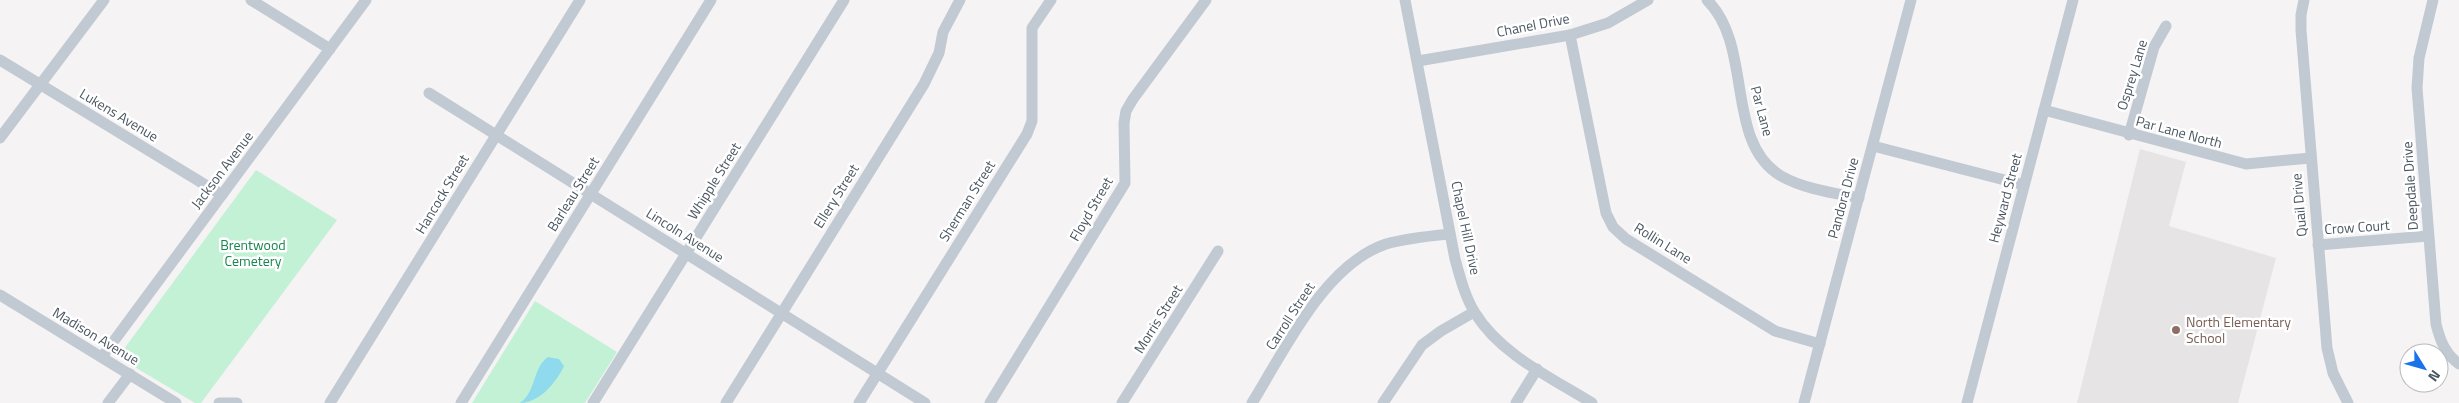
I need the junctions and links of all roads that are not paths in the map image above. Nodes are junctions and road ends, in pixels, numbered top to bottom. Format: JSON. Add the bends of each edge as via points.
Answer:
{"nodes":[{"id":1,"x":104,"y":0,"type":"edge"},
{"id":2,"x":251,"y":0,"type":"edge"},
{"id":3,"x":366,"y":0,"type":"edge"},
{"id":4,"x":580,"y":0,"type":"edge"},
{"id":5,"x":711,"y":0,"type":"edge"},
{"id":6,"x":844,"y":0,"type":"edge"},
{"id":7,"x":960,"y":0,"type":"edge"},
{"id":8,"x":1051,"y":0,"type":"edge"},
{"id":9,"x":1206,"y":0,"type":"edge"},
{"id":10,"x":1405,"y":0,"type":"edge"},
{"id":11,"x":1648,"y":0,"type":"edge"},
{"id":12,"x":1707,"y":0,"type":"edge"},
{"id":13,"x":1911,"y":0,"type":"edge"},
{"id":14,"x":2073,"y":0,"type":"edge"},
{"id":15,"x":2304,"y":0,"type":"edge"},
{"id":16,"x":2433,"y":0,"type":"edge"},
{"id":17,"x":2166,"y":26,"type":"dead end"},
{"id":18,"x":1570,"y":35,"type":"junction"},
{"id":19,"x":330,"y":49,"type":"junction"},
{"id":20,"x":0,"y":60,"type":"edge"},
{"id":21,"x":1418,"y":61,"type":"junction"},
{"id":22,"x":41,"y":85,"type":"junction"},
{"id":23,"x":429,"y":93,"type":"dead end"},
{"id":24,"x":2044,"y":110,"type":"junction"},
{"id":25,"x":496,"y":135,"type":"junction"},
{"id":26,"x":2129,"y":135,"type":"junction"},
{"id":27,"x":0,"y":138,"type":"edge"},
{"id":28,"x":1873,"y":146,"type":"junction"},
{"id":29,"x":2310,"y":158,"type":"junction"},
{"id":30,"x":2024,"y":185,"type":"junction"},
{"id":31,"x":222,"y":194,"type":"junction"},
{"id":32,"x":591,"y":194,"type":"junction"},
{"id":33,"x":1859,"y":198,"type":"junction"},
{"id":34,"x":1450,"y":234,"type":"junction"},
{"id":35,"x":2428,"y":236,"type":"junction"},
{"id":36,"x":2318,"y":245,"type":"junction"},
{"id":37,"x":1218,"y":251,"type":"dead end"},
{"id":38,"x":686,"y":254,"type":"junction"},
{"id":39,"x":0,"y":295,"type":"edge"},
{"id":40,"x":1474,"y":312,"type":"junction"},
{"id":41,"x":781,"y":313,"type":"junction"},
{"id":42,"x":1820,"y":344,"type":"junction"},
{"id":43,"x":102,"y":357,"type":"junction"},
{"id":44,"x":2459,"y":364,"type":"edge"},
{"id":45,"x":1537,"y":369,"type":"junction"},
{"id":46,"x":877,"y":373,"type":"junction"},
{"id":47,"x":130,"y":374,"type":"junction"},
{"id":48,"x":108,"y":403,"type":"edge"},
{"id":49,"x":176,"y":403,"type":"edge"},
{"id":50,"x":219,"y":403,"type":"edge"},
{"id":51,"x":237,"y":403,"type":"edge"},
{"id":52,"x":330,"y":403,"type":"edge"},
{"id":53,"x":461,"y":403,"type":"edge"},
{"id":54,"x":593,"y":403,"type":"edge"},
{"id":55,"x":726,"y":403,"type":"edge"},
{"id":56,"x":859,"y":403,"type":"edge"},
{"id":57,"x":925,"y":403,"type":"edge"},
{"id":58,"x":990,"y":403,"type":"edge"},
{"id":59,"x":1122,"y":403,"type":"edge"},
{"id":60,"x":1252,"y":403,"type":"edge"},
{"id":61,"x":1383,"y":403,"type":"edge"},
{"id":62,"x":1516,"y":403,"type":"edge"},
{"id":63,"x":1592,"y":403,"type":"edge"},
{"id":64,"x":1804,"y":403,"type":"edge"},
{"id":65,"x":1967,"y":403,"type":"edge"},
{"id":66,"x":2348,"y":403,"type":"edge"}],
"edges":[{"from":1,"to":22,"type":"street"},
{"from":2,"to":19,"type":"street"},
{"from":3,"to":19,"type":"street","name":"Jackson Avenue"},
{"from":4,"to":25,"type":"street","name":"Hancock Street"},
{"from":5,"to":32,"type":"street","name":"Barleau Street"},
{"from":6,"to":38,"type":"street","name":"Whipple Street"},
{"from":7,"to":41,"type":"street","name":"Ellery Street","via":[[943,32],[936,61],[924,84]]},
{"from":8,"to":46,"type":"street","name":"Sherman Street","via":[[1032,28],[1032,121],[1027,134]]},
{"from":9,"to":58,"type":"street","name":"Floyd Street","via":[[1126,111],[1126,167],[1122,190]]},
{"from":10,"to":21,"type":"street","name":"Chapel Hill Drive"},
{"from":11,"to":18,"type":"street","name":"Chanel Drive","via":[[1608,23]]},
{"from":12,"to":33,"type":"street","name":"Par Lane","via":[[1727,27],[1745,120],[1765,162],[1780,176],[1800,184]]},
{"from":13,"to":28,"type":"street","name":"Pandora Drive"},
{"from":14,"to":24,"type":"street","name":"Heyward Street"},
{"from":15,"to":29,"type":"street","name":"Quail Drive","via":[[2301,30]]},
{"from":16,"to":35,"type":"street","name":"Deepdale Drive","via":[[2419,58],[2417,88]]},
{"from":17,"to":26,"type":"street","name":"Osprey Lane","via":[[2154,47]]},
{"from":18,"to":21,"type":"street","name":"Chanel Drive"},
{"from":18,"to":42,"type":"street","name":"Rollin Lane","via":[[1599,186],[1613,227],[1626,239],[1775,331]]},
{"from":19,"to":31,"type":"street","name":"Jackson Avenue"},
{"from":20,"to":22,"type":"street","name":"Lukens Avenue"},
{"from":21,"to":34,"type":"street","name":"Chapel Hill Drive"},
{"from":22,"to":27,"type":"street"},
{"from":22,"to":31,"type":"street","name":"Lukens Avenue"},
{"from":23,"to":25,"type":"street","name":"Lincoln Avenue"},
{"from":24,"to":26,"type":"street","name":"Par Lane North"},
{"from":24,"to":30,"type":"street","name":"Heyward Street"},
{"from":25,"to":32,"type":"street","name":"Lincoln Avenue"},
{"from":25,"to":52,"type":"street","name":"Hancock Street"},
{"from":26,"to":29,"type":"street","name":"Par Lane North","via":[[2246,164]]},
{"from":28,"to":30,"type":"street"},
{"from":28,"to":33,"type":"street","name":"Pandora Drive"},
{"from":29,"to":36,"type":"street","name":"Quail Drive"},
{"from":30,"to":65,"type":"street","name":"Heyward Street"},
{"from":31,"to":43,"type":"street","name":"Jackson Avenue"},
{"from":32,"to":38,"type":"street","name":"Lincoln Avenue"},
{"from":32,"to":53,"type":"street","name":"Barleau Street"},
{"from":33,"to":42,"type":"street","name":"Pandora Drive"},
{"from":34,"to":40,"type":"street","name":"Chapel Hill Drive","via":[[1461,281]]},
{"from":34,"to":60,"type":"street","name":"Carroll Street","via":[[1420,236],[1386,244],[1349,265],[1322,291]]},
{"from":35,"to":36,"type":"street","name":"Crow Court"},
{"from":35,"to":44,"type":"street","name":"Deepdale Drive","via":[[2436,324],[2440,340]]},
{"from":36,"to":66,"type":"street","name":"Quail Drive","via":[[2327,348],[2333,374]]},
{"from":37,"to":59,"type":"street","name":"Morris Street"},
{"from":38,"to":41,"type":"street","name":"Lincoln Avenue"},
{"from":38,"to":54,"type":"street","name":"Whipple Street"},
{"from":39,"to":43,"type":"street","name":"Madison Avenue"},
{"from":40,"to":45,"type":"street","name":"Chapel Hill Drive","via":[[1506,348]]},
{"from":40,"to":61,"type":"street","via":[[1422,345]]},
{"from":41,"to":46,"type":"street","name":"Lincoln Avenue"},
{"from":41,"to":55,"type":"street","name":"Ellery Street"},
{"from":42,"to":64,"type":"street","name":"Pandora Drive"},
{"from":43,"to":47,"type":"street","name":"Madison Avenue"},
{"from":45,"to":62,"type":"street"},
{"from":45,"to":63,"type":"street","name":"Chapel Hill Drive"},
{"from":46,"to":56,"type":"street","name":"Sherman Street"},
{"from":46,"to":57,"type":"street","name":"Lincoln Avenue"},
{"from":47,"to":48,"type":"street"},
{"from":47,"to":49,"type":"street","name":"Madison Avenue"},
{"from":50,"to":51,"type":"street"}]}
